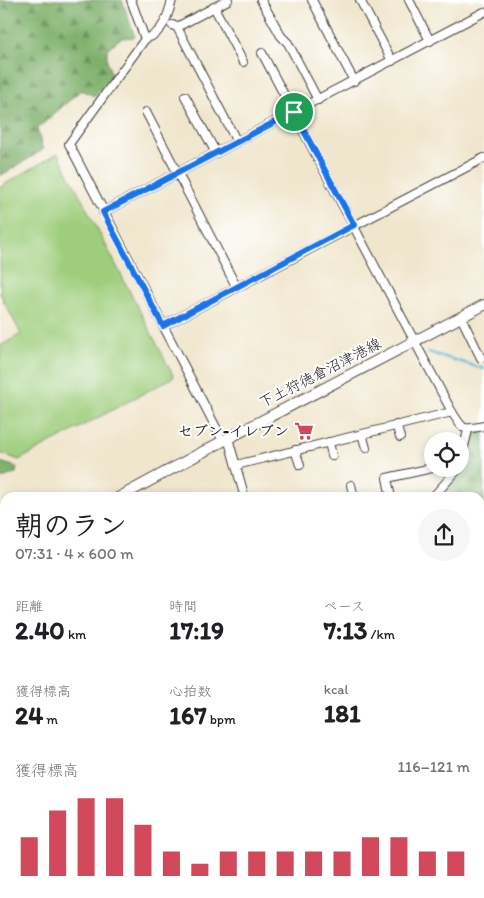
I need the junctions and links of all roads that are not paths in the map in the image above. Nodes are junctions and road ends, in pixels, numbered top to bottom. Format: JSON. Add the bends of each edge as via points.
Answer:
{"nodes":[{"id":1,"x":131,"y":0,"type":"edge"},
{"id":2,"x":138,"y":0,"type":"edge"},
{"id":3,"x":172,"y":0,"type":"edge"},
{"id":4,"x":228,"y":0,"type":"edge"},
{"id":5,"x":261,"y":0,"type":"edge"},
{"id":6,"x":312,"y":0,"type":"edge"},
{"id":7,"x":360,"y":0,"type":"edge"},
{"id":8,"x":409,"y":0,"type":"edge"},
{"id":9,"x":214,"y":7,"type":"junction"},
{"id":10,"x":134,"y":10,"type":"junction"},
{"id":11,"x":484,"y":12,"type":"edge"},
{"id":12,"x":166,"y":23,"type":"junction"},
{"id":13,"x":177,"y":27,"type":"junction"},
{"id":14,"x":145,"y":39,"type":"junction"},
{"id":15,"x":430,"y":41,"type":"junction"},
{"id":16,"x":262,"y":53,"type":"dead end"},
{"id":17,"x":392,"y":61,"type":"junction"},
{"id":18,"x":243,"y":62,"type":"dead end"},
{"id":19,"x":354,"y":81,"type":"junction"},
{"id":20,"x":185,"y":96,"type":"dead end"},
{"id":21,"x":318,"y":100,"type":"junction"},
{"id":22,"x":146,"y":112,"type":"dead end"},
{"id":23,"x":294,"y":112,"type":"junction"},
{"id":24,"x":237,"y":142,"type":"junction"},
{"id":25,"x":216,"y":153,"type":"junction"},
{"id":26,"x":484,"y":158,"type":"edge"},
{"id":27,"x":178,"y":173,"type":"junction"},
{"id":28,"x":103,"y":212,"type":"junction"},
{"id":29,"x":354,"y":225,"type":"junction"},
{"id":30,"x":236,"y":286,"type":"junction"},
{"id":31,"x":484,"y":305,"type":"edge"},
{"id":32,"x":461,"y":317,"type":"junction"},
{"id":33,"x":163,"y":326,"type":"junction"},
{"id":34,"x":415,"y":341,"type":"junction"},
{"id":35,"x":481,"y":358,"type":"dead end"},
{"id":36,"x":452,"y":412,"type":"junction"},
{"id":37,"x":396,"y":426,"type":"junction"},
{"id":38,"x":484,"y":426,"type":"edge"},
{"id":39,"x":468,"y":430,"type":"joint"},
{"id":40,"x":362,"y":434,"type":"junction"},
{"id":41,"x":400,"y":437,"type":"dead end"},
{"id":42,"x":225,"y":439,"type":"junction"},
{"id":43,"x":329,"y":442,"type":"junction"},
{"id":44,"x":366,"y":448,"type":"dead end"},
{"id":45,"x":295,"y":450,"type":"junction"},
{"id":46,"x":332,"y":456,"type":"dead end"},
{"id":47,"x":236,"y":465,"type":"junction"},
{"id":48,"x":300,"y":465,"type":"dead end"},
{"id":49,"x":424,"y":470,"type":"edge"},
{"id":50,"x":451,"y":477,"type":"edge"},
{"id":51,"x":351,"y":485,"type":"dead end"},
{"id":52,"x":129,"y":492,"type":"edge"},
{"id":53,"x":243,"y":492,"type":"edge"},
{"id":54,"x":353,"y":492,"type":"edge"},
{"id":55,"x":389,"y":492,"type":"edge"},
{"id":56,"x":437,"y":492,"type":"edge"}],
"edges":[{"from":1,"to":10,"type":"street"},
{"from":2,"to":10,"type":"street"},
{"from":3,"to":12,"type":"street"},
{"from":4,"to":9,"type":"street"},
{"from":5,"to":21,"type":"street"},
{"from":6,"to":19,"type":"street"},
{"from":7,"to":17,"type":"street"},
{"from":8,"to":15,"type":"street"},
{"from":9,"to":13,"type":"street"},
{"from":9,"to":18,"type":"street"},
{"from":10,"to":14,"type":"street"},
{"from":11,"to":15,"type":"street"},
{"from":12,"to":13,"type":"street"},
{"from":12,"to":14,"type":"street"},
{"from":13,"to":24,"type":"street"},
{"from":14,"to":28,"type":"street","via":[[68,144]]},
{"from":15,"to":17,"type":"street"},
{"from":16,"to":23,"type":"street"},
{"from":17,"to":19,"type":"street"},
{"from":19,"to":21,"type":"street"},
{"from":20,"to":25,"type":"street"},
{"from":21,"to":23,"type":"street"},
{"from":22,"to":27,"type":"street"},
{"from":23,"to":24,"type":"street"},
{"from":23,"to":29,"type":"street"},
{"from":24,"to":25,"type":"street"},
{"from":25,"to":27,"type":"street"},
{"from":26,"to":29,"type":"street"},
{"from":27,"to":28,"type":"street"},
{"from":27,"to":30,"type":"street"},
{"from":28,"to":33,"type":"street"},
{"from":29,"to":30,"type":"street"},
{"from":29,"to":34,"type":"street"},
{"from":30,"to":33,"type":"street"},
{"from":31,"to":32,"type":"main road","name":"下土狩徳倉沼津港線"},
{"from":32,"to":34,"type":"main road","name":"下土狩徳倉沼津港線"},
{"from":32,"to":35,"type":"street"},
{"from":33,"to":42,"type":"street"},
{"from":34,"to":36,"type":"street"},
{"from":34,"to":42,"type":"main road","name":"下土狩徳倉沼津港線"},
{"from":36,"to":37,"type":"street"},
{"from":36,"to":39,"type":"street","via":[[461,426]]},
{"from":37,"to":40,"type":"street"},
{"from":37,"to":41,"type":"street"},
{"from":38,"to":39,"type":"street"},
{"from":40,"to":43,"type":"street"},
{"from":40,"to":44,"type":"street"},
{"from":42,"to":47,"type":"street"},
{"from":42,"to":52,"type":"main road","name":"下土狩徳倉沼津港線"},
{"from":43,"to":45,"type":"street"},
{"from":43,"to":46,"type":"street"},
{"from":45,"to":47,"type":"street"},
{"from":45,"to":48,"type":"street"},
{"from":47,"to":53,"type":"street"},
{"from":49,"to":55,"type":"street","via":[[387,478]]},
{"from":50,"to":56,"type":"street"},
{"from":51,"to":54,"type":"street"}]}
